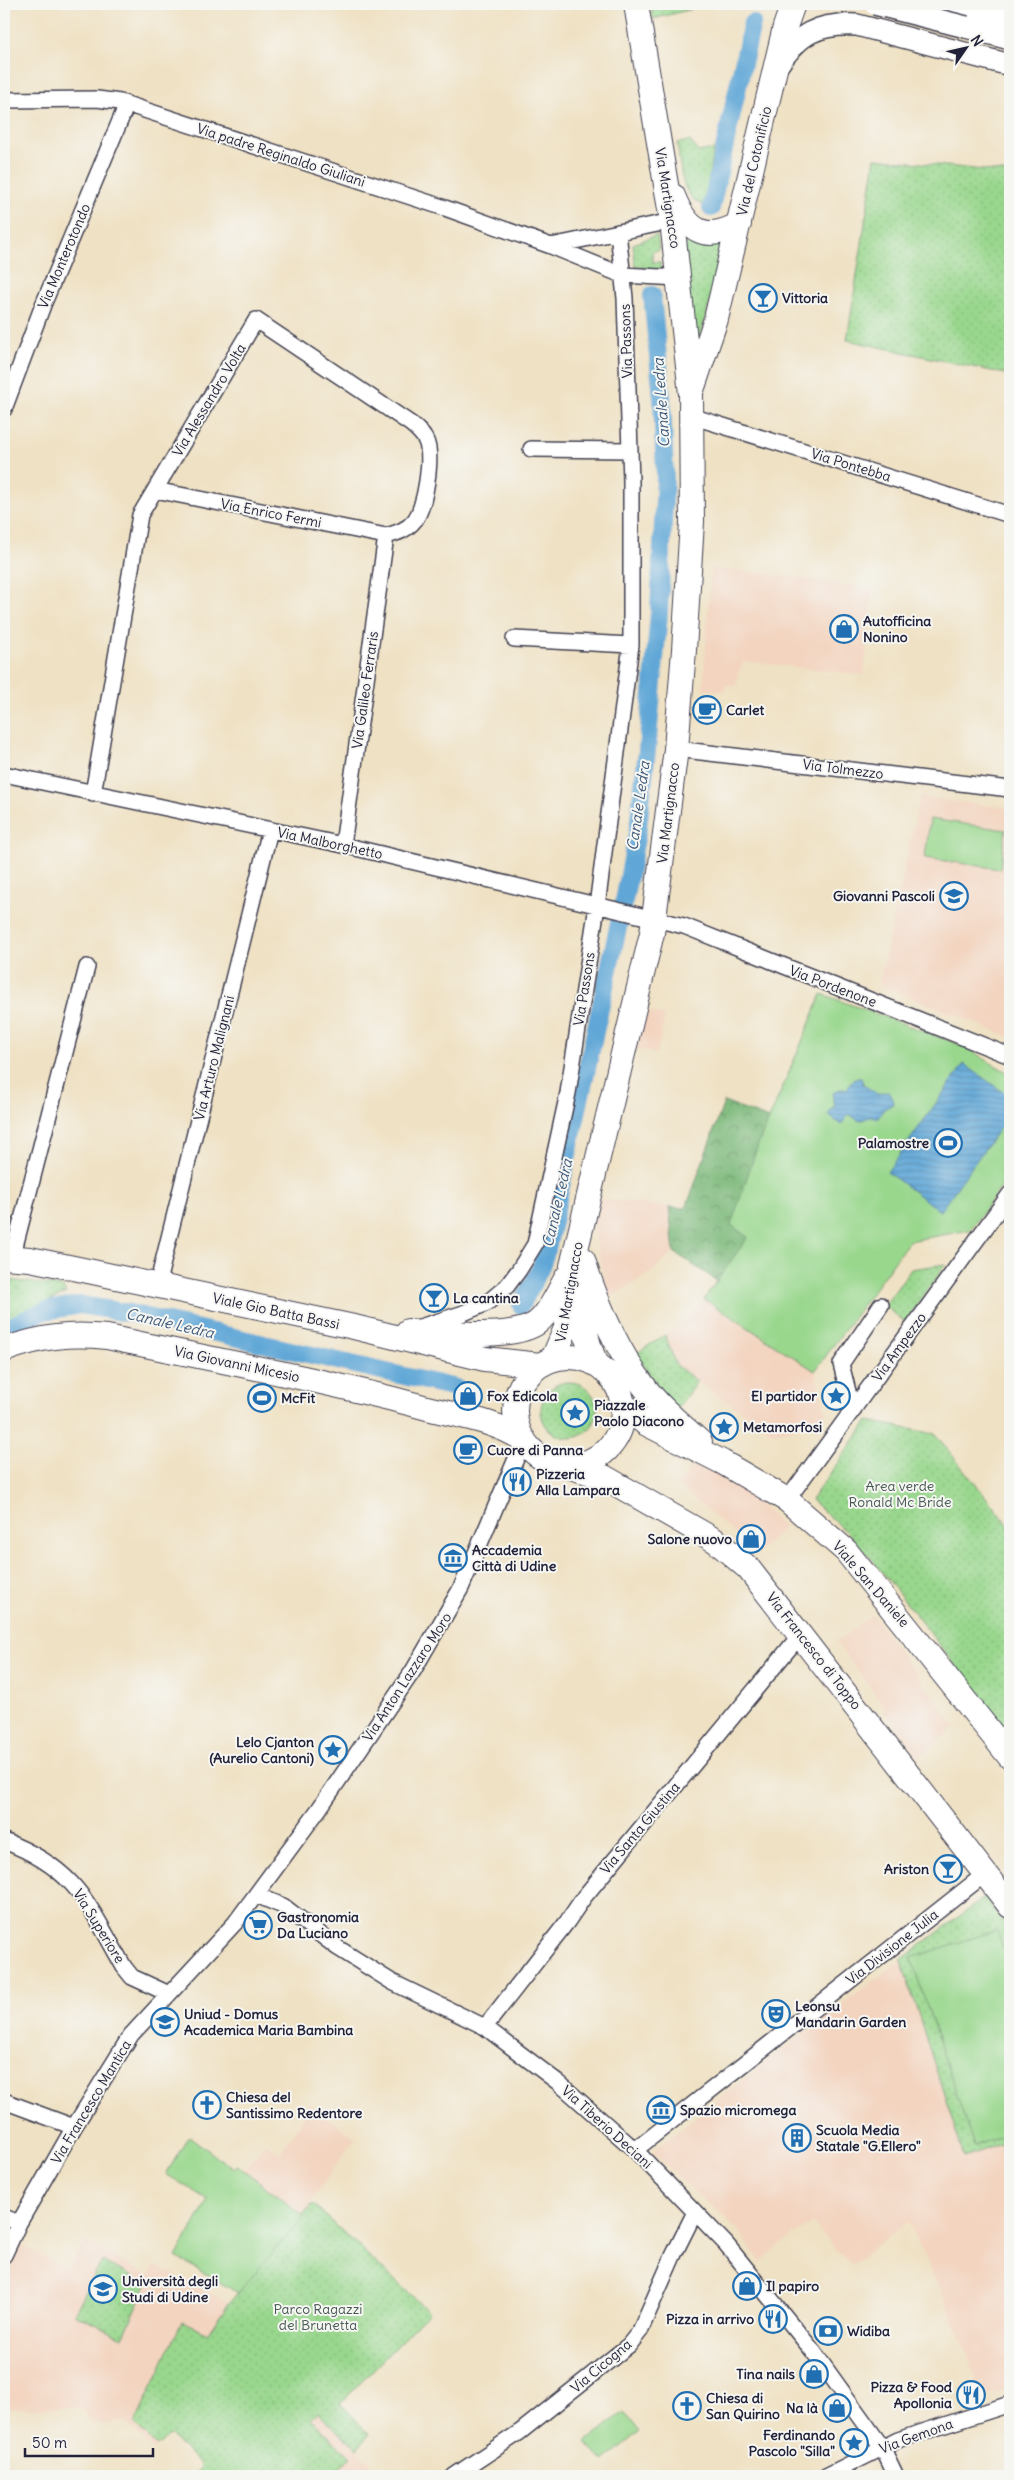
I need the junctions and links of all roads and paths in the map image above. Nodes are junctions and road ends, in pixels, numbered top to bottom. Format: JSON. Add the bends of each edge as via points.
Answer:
{"nodes":[{"id":1,"x":793,"y":4,"type":"edge"},
{"id":2,"x":875,"y":4,"type":"edge"},
{"id":3,"x":892,"y":4,"type":"edge"},
{"id":4,"x":951,"y":4,"type":"edge"},
{"id":5,"x":634,"y":7,"type":"edge"},
{"id":6,"x":1010,"y":19,"type":"edge"},
{"id":7,"x":883,"y":32,"type":"junction"},
{"id":8,"x":1010,"y":39,"type":"edge"},
{"id":9,"x":1010,"y":64,"type":"edge"},
{"id":10,"x":777,"y":66,"type":"junction"},
{"id":11,"x":4,"y":100,"type":"edge"},
{"id":12,"x":127,"y":104,"type":"junction"},
{"id":13,"x":665,"y":174,"type":"junction"},
{"id":14,"x":672,"y":221,"type":"junction"},
{"id":15,"x":739,"y":224,"type":"junction"},
{"id":16,"x":618,"y":232,"type":"junction"},
{"id":17,"x":551,"y":246,"type":"junction"},
{"id":18,"x":622,"y":275,"type":"junction"},
{"id":19,"x":680,"y":278,"type":"junction"},
{"id":20,"x":716,"y":319,"type":"joint"},
{"id":21,"x":691,"y":405,"type":"junction"},
{"id":22,"x":4,"y":409,"type":"edge"},
{"id":23,"x":531,"y":449,"type":"dead end"},
{"id":24,"x":630,"y":450,"type":"junction"},
{"id":25,"x":155,"y":490,"type":"junction"},
{"id":26,"x":1010,"y":515,"type":"edge"},
{"id":27,"x":386,"y":536,"type":"junction"},
{"id":28,"x":514,"y":639,"type":"dead end"},
{"id":29,"x":631,"y":644,"type":"junction"},
{"id":30,"x":676,"y":749,"type":"junction"},
{"id":31,"x":4,"y":774,"type":"edge"},
{"id":32,"x":1010,"y":789,"type":"edge"},
{"id":33,"x":93,"y":794,"type":"junction"},
{"id":34,"x":270,"y":830,"type":"junction"},
{"id":35,"x":342,"y":845,"type":"junction"},
{"id":36,"x":603,"y":907,"type":"junction"},
{"id":37,"x":646,"y":916,"type":"junction"},
{"id":38,"x":87,"y":967,"type":"dead end"},
{"id":39,"x":1010,"y":1056,"type":"edge"},
{"id":40,"x":1010,"y":1194,"type":"edge"},
{"id":41,"x":8,"y":1258,"type":"edge"},
{"id":42,"x":578,"y":1263,"type":"junction"},
{"id":43,"x":157,"y":1286,"type":"junction"},
{"id":44,"x":881,"y":1304,"type":"dead end"},
{"id":45,"x":354,"y":1327,"type":"junction"},
{"id":46,"x":404,"y":1331,"type":"junction"},
{"id":47,"x":4,"y":1350,"type":"edge"},
{"id":48,"x":547,"y":1362,"type":"junction"},
{"id":49,"x":597,"y":1364,"type":"junction"},
{"id":50,"x":622,"y":1402,"type":"junction"},
{"id":51,"x":853,"y":1411,"type":"junction"},
{"id":52,"x":524,"y":1440,"type":"junction"},
{"id":53,"x":722,"y":1462,"type":"junction"},
{"id":54,"x":561,"y":1464,"type":"junction"},
{"id":55,"x":787,"y":1500,"type":"junction"},
{"id":56,"x":801,"y":1634,"type":"junction"},
{"id":57,"x":1010,"y":1757,"type":"edge"},
{"id":58,"x":4,"y":1842,"type":"edge"},
{"id":59,"x":985,"y":1874,"type":"junction"},
{"id":60,"x":256,"y":1895,"type":"junction"},
{"id":61,"x":1010,"y":1906,"type":"edge"},
{"id":62,"x":170,"y":1994,"type":"junction"},
{"id":63,"x":485,"y":2027,"type":"junction"},
{"id":64,"x":4,"y":2101,"type":"edge"},
{"id":65,"x":74,"y":2127,"type":"junction"},
{"id":66,"x":634,"y":2150,"type":"junction"},
{"id":67,"x":695,"y":2212,"type":"junction"},
{"id":68,"x":4,"y":2217,"type":"edge"},
{"id":69,"x":19,"y":2223,"type":"junction"},
{"id":70,"x":4,"y":2255,"type":"edge"},
{"id":71,"x":1010,"y":2404,"type":"edge"},
{"id":72,"x":882,"y":2447,"type":"junction"},
{"id":73,"x":454,"y":2476,"type":"edge"},
{"id":74,"x":826,"y":2476,"type":"edge"},
{"id":75,"x":896,"y":2476,"type":"edge"}],
"edges":[{"from":1,"to":10,"type":"main road","name":"Via del Cotonificio"},
{"from":2,"to":8,"type":"main road","bridge":true},
{"from":3,"to":7,"type":"main road"},
{"from":4,"to":6,"type":"main road"},
{"from":5,"to":13,"type":"main road","name":"Via Martignacco"},
{"from":7,"to":9,"type":"main road"},
{"from":7,"to":10,"type":"main road","via":[[857,25],[827,26],[800,38]]},
{"from":10,"to":15,"type":"main road","name":"Via del Cotonificio"},
{"from":11,"to":12,"type":"street","name":"Via padre Reginaldo Giuliani","via":[[96,99]]},
{"from":12,"to":17,"type":"street","name":"Via padre Reginaldo Giuliani"},
{"from":12,"to":22,"type":"street","name":"Via Monterotondo","via":[[43,305]]},
{"from":13,"to":14,"type":"main road","name":"Via Martignacco"},
{"from":13,"to":15,"type":"main road","via":[[681,214],[694,228],[714,234]]},
{"from":14,"to":16,"type":"street"},
{"from":14,"to":19,"type":"main road","name":"Via Martignacco"},
{"from":15,"to":20,"type":"main road","name":"Via del Cotonificio"},
{"from":16,"to":17,"type":"street"},
{"from":16,"to":18,"type":"street","name":"Via Passons"},
{"from":17,"to":18,"type":"street","name":"Via padre Reginaldo Giuliani"},
{"from":18,"to":19,"type":"street","name":"Via padre Reginaldo Giuliani"},
{"from":18,"to":24,"type":"street","name":"Via Passons"},
{"from":19,"to":21,"type":"main road","name":"Via Martignacco"},
{"from":20,"to":21,"type":"main road","name":"Via Martignacco"},
{"from":21,"to":26,"type":"street","name":"Via Pontebba"},
{"from":21,"to":30,"type":"main road","name":"Via Martignacco","via":[[692,522]]},
{"from":23,"to":24,"type":"street"},
{"from":24,"to":29,"type":"street","name":"Via Passons"},
{"from":25,"to":27,"type":"street","name":"Via Enrico Fermi"},
{"from":25,"to":27,"type":"street","name":"Via Alessandro Volta","via":[[256,320],[411,424],[427,442],[429,454],[420,512],[408,527]]},
{"from":25,"to":33,"type":"street","name":"Via Alessandro Volta","via":[[140,515]]},
{"from":27,"to":35,"type":"street","name":"Via Galileo Ferraris"},
{"from":28,"to":29,"type":"street"},
{"from":29,"to":36,"type":"street","name":"Via Passons"},
{"from":30,"to":32,"type":"street","name":"Via Tolmezzo"},
{"from":30,"to":37,"type":"main road","name":"Via Martignacco"},
{"from":31,"to":33,"type":"street","name":"Via Malborghetto"},
{"from":33,"to":34,"type":"street","name":"Via Malborghetto"},
{"from":34,"to":35,"type":"street","name":"Via Malborghetto"},
{"from":34,"to":43,"type":"street","name":"Via Arturo Malignani"},
{"from":35,"to":36,"type":"street","name":"Via Malborghetto"},
{"from":36,"to":37,"type":"street","name":"Via Malborghetto"},
{"from":36,"to":46,"type":"street","name":"Via Passons","via":[[568,1094],[535,1244],[507,1286],[495,1297],[478,1308]]},
{"from":37,"to":39,"type":"street","name":"Via Pordenone","via":[[684,926]]},
{"from":37,"to":42,"type":"main road","name":"Via Martignacco","via":[[582,1224]]},
{"from":38,"to":41,"type":"street","name":"Viale Gio Batta Bassi"},
{"from":40,"to":51,"type":"street","name":"Via Ampezzo"},
{"from":41,"to":43,"type":"main road","name":"Viale Gio Batta Bassi","via":[[30,1259]]},
{"from":42,"to":46,"type":"main road","via":[[545,1315],[523,1330],[502,1333]]},
{"from":42,"to":48,"type":"main road","name":"Via Martignacco","via":[[566,1328]]},
{"from":42,"to":49,"type":"main road","name":"Via Martignacco","via":[[584,1330],[588,1349]]},
{"from":42,"to":53,"type":"main road","via":[[609,1328],[643,1385],[670,1415]]},
{"from":43,"to":45,"type":"main road","name":"Viale Gio Batta Bassi"},
{"from":44,"to":51,"type":"street","via":[[841,1364]]},
{"from":45,"to":46,"type":"main road"},
{"from":45,"to":48,"type":"main road","name":"Viale Gio Batta Bassi","via":[[485,1359]]},
{"from":47,"to":52,"type":"main road","name":"Via Giovanni Micesio","via":[[46,1336],[107,1337],[380,1395],[487,1422]]},
{"from":48,"to":49,"type":"main road","via":[[568,1357],[583,1358]]},
{"from":48,"to":52,"type":"main road","via":[[526,1378],[518,1395],[517,1423]]},
{"from":49,"to":50,"type":"main road","via":[[616,1384]]},
{"from":50,"to":53,"type":"main road","name":"Viale San Daniele","via":[[644,1423]]},
{"from":50,"to":54,"type":"main road","via":[[622,1423],[607,1449],[581,1464]]},
{"from":51,"to":55,"type":"street","name":"Via Ampezzo"},
{"from":52,"to":54,"type":"main road","via":[[536,1453]]},
{"from":52,"to":60,"type":"street","name":"Via Anton Lazzaro Moro","via":[[447,1615],[379,1721]]},
{"from":53,"to":55,"type":"main road","name":"Viale San Daniele"},
{"from":54,"to":56,"type":"main road","name":"Via Francesco di Toppo","via":[[604,1477],[716,1542],[748,1568]]},
{"from":55,"to":57,"type":"main road","name":"Viale San Daniele","via":[[846,1551]]},
{"from":56,"to":59,"type":"main road","name":"Via Francesco di Toppo"},
{"from":56,"to":63,"type":"street","name":"Via Santa Giustina","via":[[606,1870]]},
{"from":58,"to":62,"type":"street","name":"Via Superiore","via":[[39,1856],[64,1875],[84,1897],[132,1977]]},
{"from":59,"to":61,"type":"main road","name":"Via Francesco di Toppo"},
{"from":59,"to":66,"type":"street","name":"Via Divisione Julia"},
{"from":60,"to":62,"type":"street","name":"Via Francesco Mantica","via":[[235,1923]]},
{"from":60,"to":63,"type":"street","name":"Via Tiberio Deciani","via":[[283,1906],[338,1948],[392,1982]]},
{"from":62,"to":65,"type":"street","name":"Via Francesco Mantica","via":[[131,2034]]},
{"from":63,"to":66,"type":"street","name":"Via Tiberio Deciani","via":[[559,2082]]},
{"from":64,"to":65,"type":"street"},
{"from":65,"to":69,"type":"street","name":"Via Francesco Mantica"},
{"from":66,"to":67,"type":"street","name":"Via Tiberio Deciani"},
{"from":67,"to":72,"type":"street","name":"Via Tiberio Deciani","via":[[726,2244],[813,2351]]},
{"from":67,"to":73,"type":"street","name":"Via Cicogna","via":[[640,2331],[629,2345],[520,2432]]},
{"from":68,"to":69,"type":"street"},
{"from":69,"to":70,"type":"street","name":"Via Francesco Mantica"},
{"from":71,"to":72,"type":"street","name":"Via Gemona"},
{"from":72,"to":74,"type":"street","name":"Via Gemona"},
{"from":72,"to":75,"type":"street","name":"Via Tiberio Deciani"}]}
